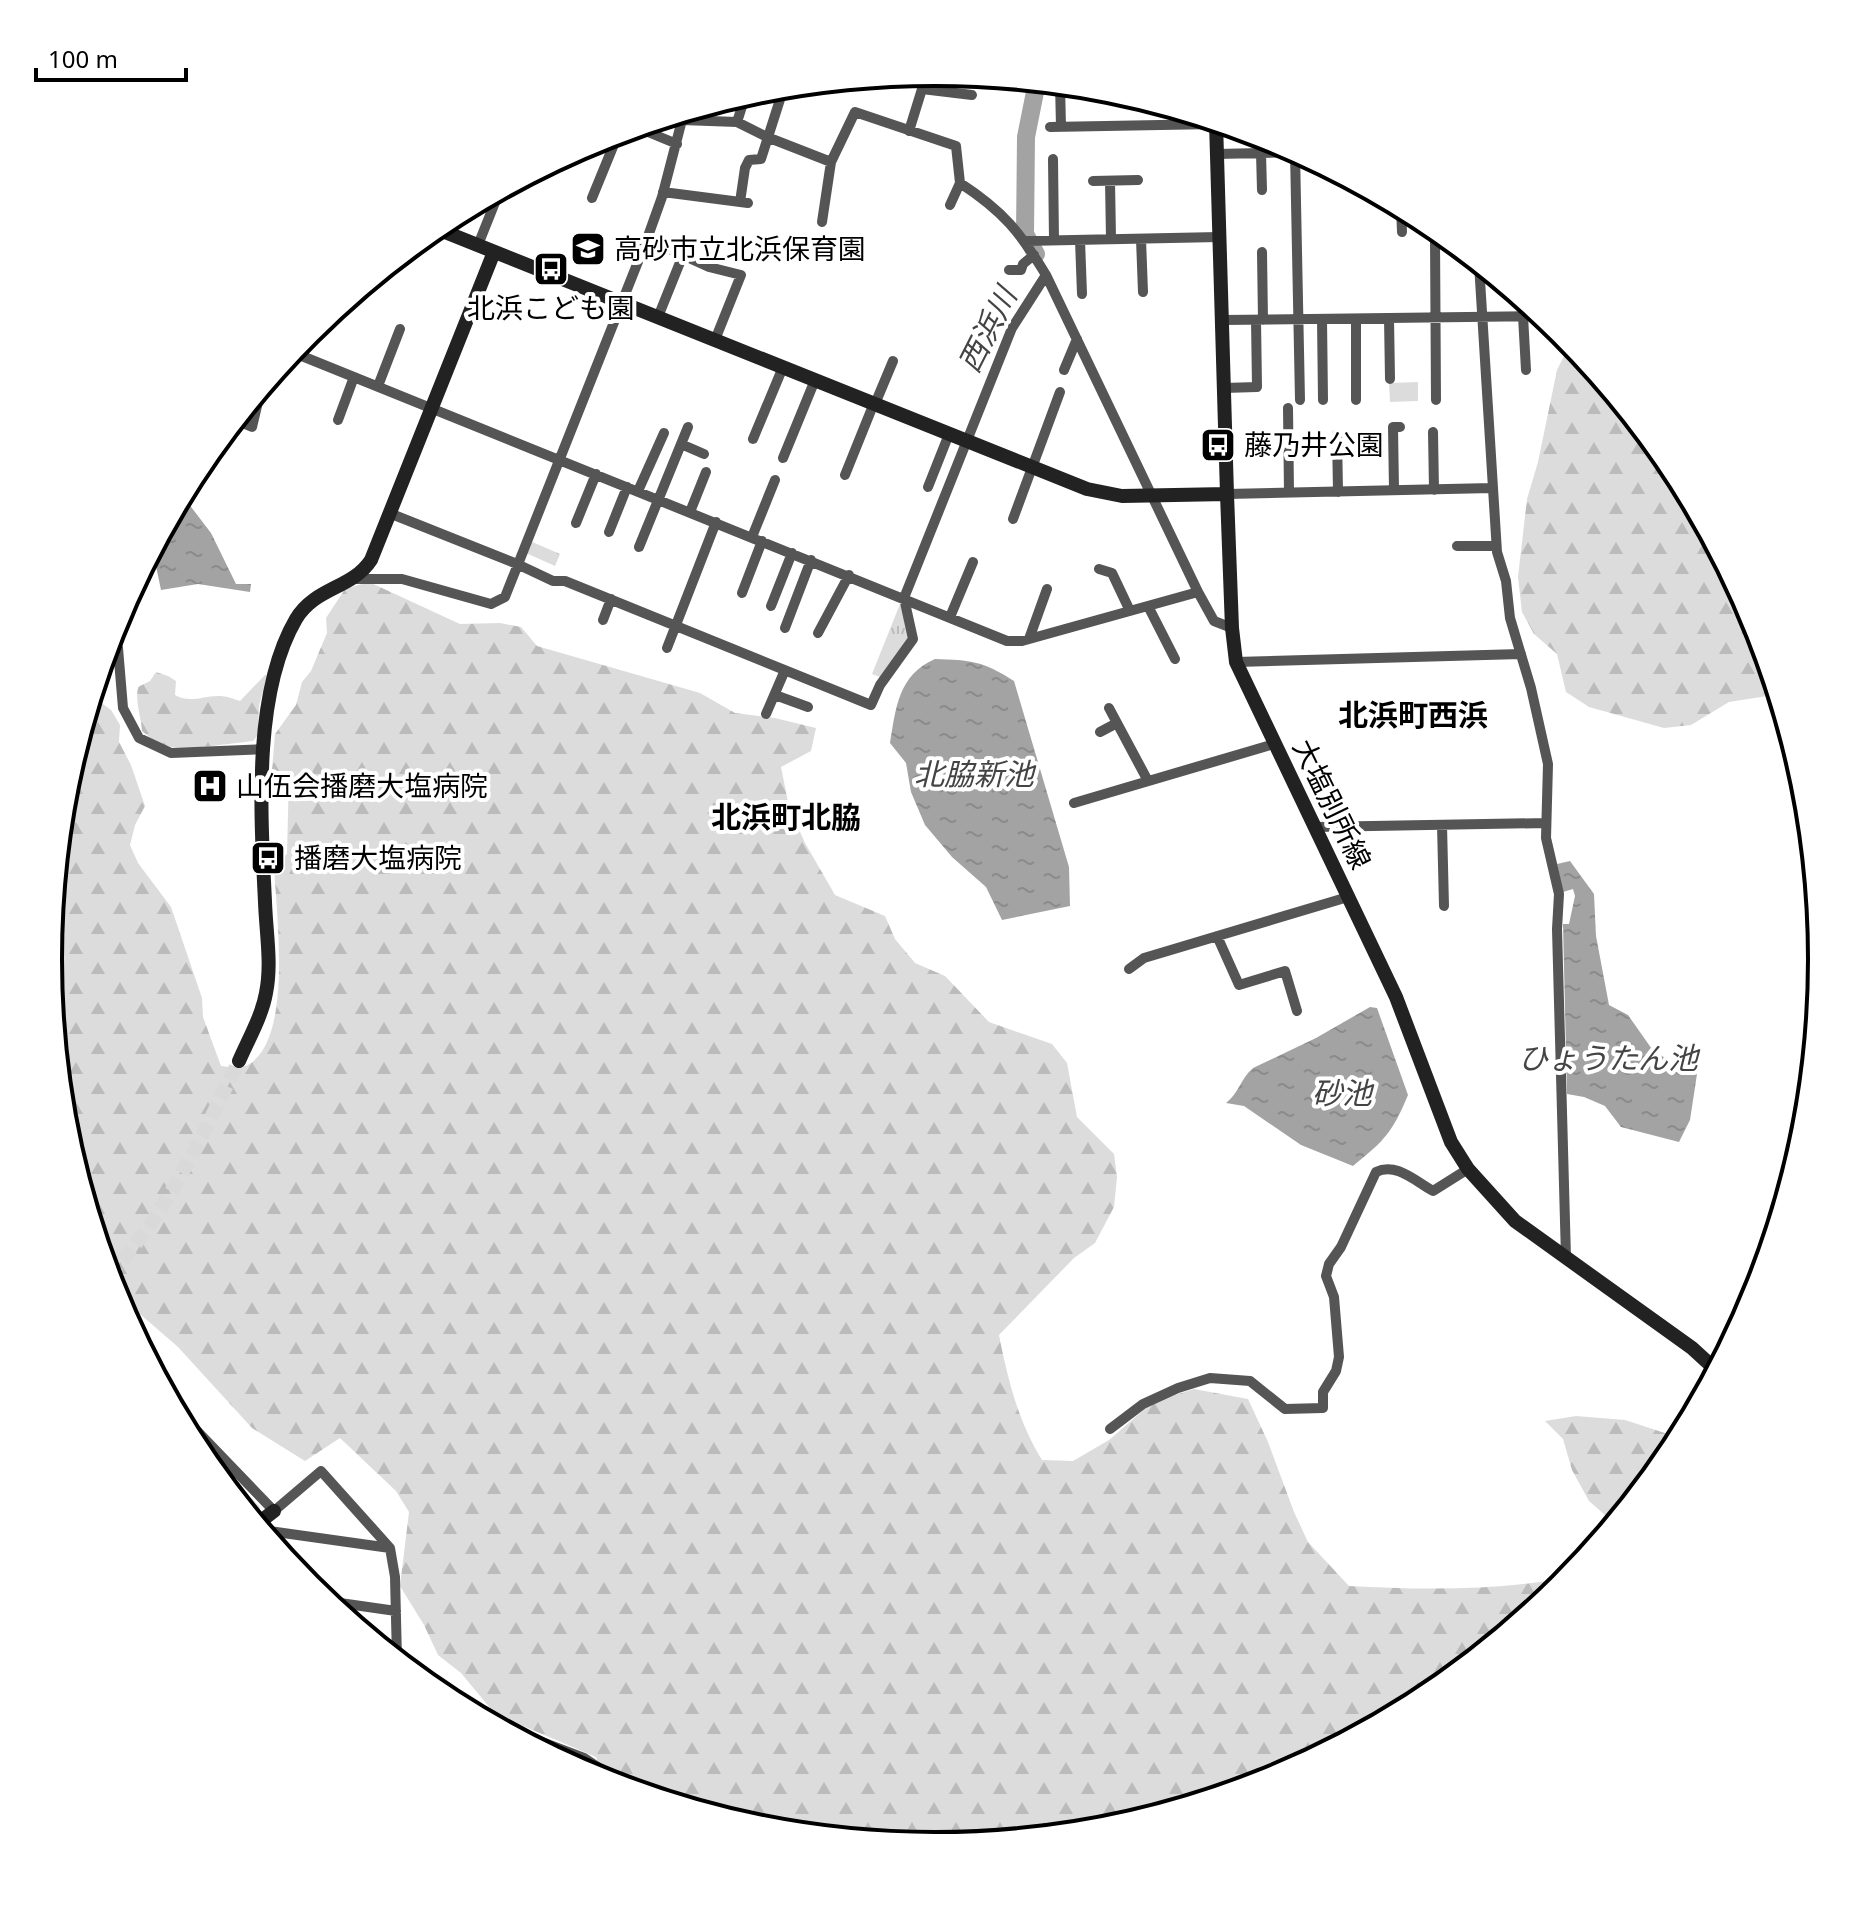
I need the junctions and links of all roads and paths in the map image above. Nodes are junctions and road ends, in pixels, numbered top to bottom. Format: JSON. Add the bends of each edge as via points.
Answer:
{"nodes":[{"id":1,"x":922,"y":89,"type":"joint"},
{"id":2,"x":972,"y":95,"type":"dead end"},
{"id":3,"x":1059,"y":95,"type":"edge"},
{"id":4,"x":779,"y":100,"type":"edge"},
{"id":5,"x":741,"y":108,"type":"edge"},
{"id":6,"x":700,"y":119,"type":"edge"},
{"id":7,"x":737,"y":122,"type":"junction"},
{"id":8,"x":680,"y":124,"type":"edge"},
{"id":9,"x":1187,"y":124,"type":"edge"},
{"id":10,"x":909,"y":131,"type":"junction"},
{"id":11,"x":1216,"y":132,"type":"edge"},
{"id":12,"x":651,"y":133,"type":"edge"},
{"id":13,"x":767,"y":137,"type":"junction"},
{"id":14,"x":677,"y":144,"type":"junction"},
{"id":15,"x":613,"y":148,"type":"edge"},
{"id":16,"x":1261,"y":153,"type":"junction"},
{"id":17,"x":1271,"y":153,"type":"edge"},
{"id":18,"x":1217,"y":154,"type":"junction"},
{"id":19,"x":1053,"y":159,"type":"dead end"},
{"id":20,"x":831,"y":162,"type":"junction"},
{"id":21,"x":1296,"y":165,"type":"edge"},
{"id":22,"x":1138,"y":180,"type":"dead end"},
{"id":23,"x":1093,"y":181,"type":"dead end"},
{"id":24,"x":1110,"y":181,"type":"junction"},
{"id":25,"x":960,"y":183,"type":"junction"},
{"id":26,"x":1262,"y":190,"type":"dead end"},
{"id":27,"x":663,"y":192,"type":"junction"},
{"id":28,"x":592,"y":198,"type":"dead end"},
{"id":29,"x":950,"y":205,"type":"dead end"},
{"id":30,"x":493,"y":206,"type":"edge"},
{"id":31,"x":1402,"y":221,"type":"edge"},
{"id":32,"x":822,"y":222,"type":"dead end"},
{"id":33,"x":451,"y":232,"type":"edge"},
{"id":34,"x":1402,"y":232,"type":"dead end"},
{"id":35,"x":1219,"y":237,"type":"junction"},
{"id":36,"x":647,"y":239,"type":"junction"},
{"id":37,"x":1111,"y":239,"type":"junction"},
{"id":38,"x":1141,"y":239,"type":"junction"},
{"id":39,"x":1054,"y":240,"type":"junction"},
{"id":40,"x":1080,"y":240,"type":"junction"},
{"id":41,"x":1025,"y":241,"type":"junction"},
{"id":42,"x":1435,"y":244,"type":"edge"},
{"id":43,"x":478,"y":245,"type":"junction"},
{"id":44,"x":494,"y":252,"type":"junction"},
{"id":45,"x":1262,"y":252,"type":"dead end"},
{"id":46,"x":683,"y":255,"type":"junction"},
{"id":47,"x":1034,"y":255,"type":"junction"},
{"id":48,"x":1009,"y":270,"type":"dead end"},
{"id":49,"x":1046,"y":275,"type":"junction"},
{"id":50,"x":1480,"y":277,"type":"edge"},
{"id":51,"x":1143,"y":292,"type":"dead end"},
{"id":52,"x":1082,"y":294,"type":"dead end"},
{"id":53,"x":622,"y":303,"type":"junction"},
{"id":54,"x":1523,"y":315,"type":"edge"},
{"id":55,"x":658,"y":317,"type":"junction"},
{"id":56,"x":1436,"y":317,"type":"junction"},
{"id":57,"x":1482,"y":317,"type":"junction"},
{"id":58,"x":1389,"y":318,"type":"junction"},
{"id":59,"x":1299,"y":319,"type":"junction"},
{"id":60,"x":1322,"y":319,"type":"junction"},
{"id":61,"x":1356,"y":319,"type":"junction"},
{"id":62,"x":1222,"y":320,"type":"junction"},
{"id":63,"x":1260,"y":320,"type":"junction"},
{"id":64,"x":1533,"y":324,"type":"edge"},
{"id":65,"x":399,"y":329,"type":"dead end"},
{"id":66,"x":1077,"y":339,"type":"junction"},
{"id":67,"x":715,"y":340,"type":"junction"},
{"id":68,"x":304,"y":357,"type":"edge"},
{"id":69,"x":893,"y":361,"type":"dead end"},
{"id":70,"x":783,"y":367,"type":"junction"},
{"id":71,"x":1064,"y":370,"type":"dead end"},
{"id":72,"x":1526,"y":370,"type":"dead end"},
{"id":73,"x":354,"y":377,"type":"junction"},
{"id":74,"x":1390,"y":379,"type":"dead end"},
{"id":75,"x":815,"y":380,"type":"junction"},
{"id":76,"x":378,"y":386,"type":"junction"},
{"id":77,"x":1224,"y":388,"type":"junction"},
{"id":78,"x":1060,"y":392,"type":"dead end"},
{"id":79,"x":1300,"y":400,"type":"dead end"},
{"id":80,"x":1323,"y":400,"type":"dead end"},
{"id":81,"x":1356,"y":400,"type":"dead end"},
{"id":82,"x":1436,"y":400,"type":"dead end"},
{"id":83,"x":874,"y":404,"type":"junction"},
{"id":84,"x":431,"y":407,"type":"junction"},
{"id":85,"x":1288,"y":408,"type":"dead end"},
{"id":86,"x":256,"y":411,"type":"edge"},
{"id":87,"x":338,"y":420,"type":"dead end"},
{"id":88,"x":245,"y":424,"type":"edge"},
{"id":89,"x":688,"y":427,"type":"dead end"},
{"id":90,"x":1400,"y":427,"type":"dead end"},
{"id":91,"x":1433,"y":432,"type":"dead end"},
{"id":92,"x":664,"y":433,"type":"dead end"},
{"id":93,"x":949,"y":434,"type":"junction"},
{"id":94,"x":1337,"y":434,"type":"dead end"},
{"id":95,"x":753,"y":439,"type":"dead end"},
{"id":96,"x":967,"y":440,"type":"junction"},
{"id":97,"x":681,"y":444,"type":"junction"},
{"id":98,"x":704,"y":454,"type":"dead end"},
{"id":99,"x":783,"y":458,"type":"dead end"},
{"id":100,"x":559,"y":459,"type":"junction"},
{"id":101,"x":1033,"y":467,"type":"junction"},
{"id":102,"x":706,"y":472,"type":"dead end"},
{"id":103,"x":596,"y":474,"type":"junction"},
{"id":104,"x":845,"y":475,"type":"dead end"},
{"id":105,"x":775,"y":480,"type":"dead end"},
{"id":106,"x":928,"y":487,"type":"dead end"},
{"id":107,"x":1492,"y":488,"type":"junction"},
{"id":108,"x":633,"y":489,"type":"junction"},
{"id":109,"x":1394,"y":490,"type":"junction"},
{"id":110,"x":1434,"y":490,"type":"junction"},
{"id":111,"x":1338,"y":492,"type":"junction"},
{"id":112,"x":1289,"y":493,"type":"junction"},
{"id":113,"x":1227,"y":494,"type":"junction"},
{"id":114,"x":1154,"y":496,"type":"junction"},
{"id":115,"x":658,"y":499,"type":"junction"},
{"id":116,"x":690,"y":512,"type":"junction"},
{"id":117,"x":389,"y":513,"type":"junction"},
{"id":118,"x":1013,"y":519,"type":"dead end"},
{"id":119,"x":716,"y":522,"type":"junction"},
{"id":120,"x":576,"y":523,"type":"dead end"},
{"id":121,"x":609,"y":532,"type":"dead end"},
{"id":122,"x":757,"y":539,"type":"junction"},
{"id":123,"x":1457,"y":546,"type":"dead end"},
{"id":124,"x":1496,"y":546,"type":"junction"},
{"id":125,"x":639,"y":547,"type":"dead end"},
{"id":126,"x":792,"y":553,"type":"junction"},
{"id":127,"x":811,"y":560,"type":"junction"},
{"id":128,"x":973,"y":562,"type":"dead end"},
{"id":129,"x":517,"y":564,"type":"junction"},
{"id":130,"x":1099,"y":569,"type":"dead end"},
{"id":131,"x":849,"y":575,"type":"junction"},
{"id":132,"x":352,"y":579,"type":"junction"},
{"id":133,"x":1047,"y":589,"type":"dead end"},
{"id":134,"x":1198,"y":592,"type":"junction"},
{"id":135,"x":742,"y":593,"type":"dead end"},
{"id":136,"x":904,"y":598,"type":"junction"},
{"id":137,"x":611,"y":599,"type":"junction"},
{"id":138,"x":771,"y":606,"type":"dead end"},
{"id":139,"x":1148,"y":606,"type":"junction"},
{"id":140,"x":1130,"y":611,"type":"junction"},
{"id":141,"x":950,"y":617,"type":"junction"},
{"id":142,"x":603,"y":620,"type":"dead end"},
{"id":143,"x":676,"y":625,"type":"junction"},
{"id":144,"x":785,"y":628,"type":"dead end"},
{"id":145,"x":1232,"y":628,"type":"junction"},
{"id":146,"x":818,"y":633,"type":"dead end"},
{"id":147,"x":1029,"y":639,"type":"junction"},
{"id":148,"x":667,"y":648,"type":"dead end"},
{"id":149,"x":118,"y":651,"type":"edge"},
{"id":150,"x":1521,"y":654,"type":"junction"},
{"id":151,"x":1175,"y":659,"type":"dead end"},
{"id":152,"x":1236,"y":662,"type":"junction"},
{"id":153,"x":785,"y":670,"type":"junction"},
{"id":154,"x":775,"y":695,"type":"junction"},
{"id":155,"x":808,"y":707,"type":"dead end"},
{"id":156,"x":1109,"y":708,"type":"dead end"},
{"id":157,"x":766,"y":714,"type":"dead end"},
{"id":158,"x":1121,"y":724,"type":"junction"},
{"id":159,"x":1100,"y":732,"type":"dead end"},
{"id":160,"x":1274,"y":744,"type":"junction"},
{"id":161,"x":265,"y":749,"type":"junction"},
{"id":162,"x":1148,"y":781,"type":"junction"},
{"id":163,"x":1074,"y":803,"type":"dead end"},
{"id":164,"x":1546,"y":823,"type":"junction"},
{"id":165,"x":1442,"y":825,"type":"junction"},
{"id":166,"x":1316,"y":827,"type":"junction"},
{"id":167,"x":1348,"y":897,"type":"junction"},
{"id":168,"x":1444,"y":906,"type":"dead end"},
{"id":169,"x":1217,"y":936,"type":"junction"},
{"id":170,"x":1129,"y":969,"type":"dead end"},
{"id":171,"x":1297,"y":1011,"type":"dead end"},
{"id":172,"x":239,"y":1061,"type":"tunnel mouth"},
{"id":173,"x":1468,"y":1169,"type":"junction"},
{"id":174,"x":1566,"y":1258,"type":"junction"},
{"id":175,"x":1708,"y":1363,"type":"edge"},
{"id":176,"x":1110,"y":1429,"type":"dead end"},
{"id":177,"x":216,"y":1453,"type":"edge"},
{"id":178,"x":274,"y":1511,"type":"junction"},
{"id":179,"x":265,"y":1518,"type":"edge"},
{"id":180,"x":277,"y":1532,"type":"edge"},
{"id":181,"x":390,"y":1548,"type":"junction"},
{"id":182,"x":347,"y":1604,"type":"edge"},
{"id":183,"x":396,"y":1611,"type":"junction"},
{"id":184,"x":397,"y":1646,"type":"edge"}],
"edges":[{"from":1,"to":2,"type":"street"},
{"from":1,"to":10,"type":"street"},
{"from":3,"to":9,"type":"street","via":[[1055,127]]},
{"from":4,"to":13,"type":"street"},
{"from":5,"to":7,"type":"street"},
{"from":6,"to":7,"type":"street"},
{"from":7,"to":13,"type":"street"},
{"from":8,"to":14,"type":"street"},
{"from":10,"to":20,"type":"street","via":[[855,112]]},
{"from":10,"to":25,"type":"street","via":[[956,146]]},
{"from":11,"to":18,"type":"street","name":"大塩別所線"},
{"from":12,"to":14,"type":"street"},
{"from":13,"to":20,"type":"street"},
{"from":13,"to":27,"type":"street","via":[[761,159],[748,162],[744,202]]},
{"from":14,"to":27,"type":"street"},
{"from":15,"to":28,"type":"street"},
{"from":16,"to":17,"type":"street"},
{"from":16,"to":18,"type":"street"},
{"from":16,"to":26,"type":"street"},
{"from":18,"to":35,"type":"street","name":"大塩別所線"},
{"from":19,"to":39,"type":"street"},
{"from":20,"to":32,"type":"street"},
{"from":21,"to":59,"type":"street"},
{"from":22,"to":24,"type":"street"},
{"from":23,"to":24,"type":"street"},
{"from":24,"to":37,"type":"street"},
{"from":25,"to":29,"type":"street"},
{"from":25,"to":41,"type":"street","via":[[990,203]]},
{"from":27,"to":36,"type":"street"},
{"from":30,"to":43,"type":"street"},
{"from":31,"to":34,"type":"street"},
{"from":33,"to":43,"type":"street"},
{"from":35,"to":38,"type":"street"},
{"from":35,"to":62,"type":"street","name":"大塩別所線"},
{"from":36,"to":46,"type":"street"},
{"from":36,"to":53,"type":"street"},
{"from":37,"to":38,"type":"street"},
{"from":37,"to":40,"type":"street"},
{"from":38,"to":51,"type":"street"},
{"from":39,"to":40,"type":"street"},
{"from":39,"to":41,"type":"street"},
{"from":40,"to":52,"type":"street"},
{"from":41,"to":47,"type":"street"},
{"from":42,"to":56,"type":"street"},
{"from":43,"to":44,"type":"street"},
{"from":44,"to":53,"type":"street"},
{"from":44,"to":84,"type":"street"},
{"from":45,"to":63,"type":"street","via":[[1257,269]]},
{"from":46,"to":55,"type":"street"},
{"from":46,"to":67,"type":"street","via":[[741,275]]},
{"from":47,"to":48,"type":"street","via":[[1021,270]]},
{"from":47,"to":49,"type":"street"},
{"from":49,"to":66,"type":"street"},
{"from":49,"to":96,"type":"street","via":[[1012,328]]},
{"from":50,"to":57,"type":"street"},
{"from":53,"to":55,"type":"street"},
{"from":53,"to":100,"type":"street"},
{"from":54,"to":57,"type":"street"},
{"from":55,"to":67,"type":"street"},
{"from":56,"to":57,"type":"street"},
{"from":56,"to":58,"type":"street"},
{"from":56,"to":82,"type":"street"},
{"from":57,"to":107,"type":"street"},
{"from":58,"to":61,"type":"street"},
{"from":58,"to":74,"type":"street"},
{"from":59,"to":60,"type":"street"},
{"from":59,"to":63,"type":"street"},
{"from":59,"to":79,"type":"street"},
{"from":60,"to":61,"type":"street"},
{"from":60,"to":80,"type":"street"},
{"from":61,"to":81,"type":"street"},
{"from":62,"to":63,"type":"street"},
{"from":62,"to":77,"type":"street","name":"大塩別所線"},
{"from":63,"to":77,"type":"street","via":[[1257,387]]},
{"from":64,"to":72,"type":"street"},
{"from":65,"to":76,"type":"street"},
{"from":66,"to":71,"type":"street"},
{"from":66,"to":114,"type":"street"},
{"from":67,"to":70,"type":"street"},
{"from":68,"to":73,"type":"street"},
{"from":69,"to":83,"type":"street"},
{"from":70,"to":75,"type":"street"},
{"from":70,"to":95,"type":"street"},
{"from":73,"to":76,"type":"street"},
{"from":73,"to":87,"type":"street"},
{"from":75,"to":83,"type":"street"},
{"from":75,"to":99,"type":"street"},
{"from":76,"to":84,"type":"street"},
{"from":77,"to":113,"type":"street","name":"大塩別所線"},
{"from":78,"to":101,"type":"street"},
{"from":83,"to":93,"type":"street"},
{"from":83,"to":104,"type":"street"},
{"from":84,"to":100,"type":"street"},
{"from":84,"to":117,"type":"street"},
{"from":85,"to":112,"type":"street"},
{"from":86,"to":88,"type":"street","via":[[252,427]]},
{"from":89,"to":97,"type":"street"},
{"from":90,"to":109,"type":"street","via":[[1393,427]]},
{"from":91,"to":110,"type":"street"},
{"from":92,"to":108,"type":"street"},
{"from":93,"to":96,"type":"street"},
{"from":93,"to":106,"type":"street"},
{"from":94,"to":111,"type":"street"},
{"from":96,"to":101,"type":"street"},
{"from":96,"to":136,"type":"street"},
{"from":97,"to":98,"type":"street"},
{"from":97,"to":115,"type":"street"},
{"from":100,"to":103,"type":"street"},
{"from":100,"to":129,"type":"street"},
{"from":101,"to":114,"type":"street","via":[[1096,492]]},
{"from":101,"to":118,"type":"street"},
{"from":102,"to":116,"type":"street"},
{"from":103,"to":108,"type":"street"},
{"from":103,"to":120,"type":"street"},
{"from":105,"to":122,"type":"street"},
{"from":107,"to":110,"type":"street"},
{"from":107,"to":124,"type":"street"},
{"from":108,"to":115,"type":"street"},
{"from":108,"to":121,"type":"street"},
{"from":109,"to":110,"type":"street"},
{"from":109,"to":111,"type":"street"},
{"from":111,"to":112,"type":"street"},
{"from":112,"to":113,"type":"street"},
{"from":113,"to":114,"type":"street"},
{"from":113,"to":145,"type":"street","name":"大塩別所線"},
{"from":114,"to":134,"type":"street"},
{"from":115,"to":116,"type":"street"},
{"from":115,"to":125,"type":"street"},
{"from":116,"to":119,"type":"street"},
{"from":117,"to":129,"type":"street"},
{"from":117,"to":132,"type":"street","via":[[371,560]]},
{"from":119,"to":122,"type":"street"},
{"from":119,"to":143,"type":"street"},
{"from":122,"to":126,"type":"street"},
{"from":122,"to":135,"type":"street"},
{"from":123,"to":124,"type":"street"},
{"from":124,"to":150,"type":"street"},
{"from":126,"to":127,"type":"street"},
{"from":126,"to":138,"type":"street"},
{"from":127,"to":131,"type":"street"},
{"from":127,"to":144,"type":"street"},
{"from":128,"to":141,"type":"street"},
{"from":129,"to":132,"type":"street","via":[[505,597],[491,604],[402,579]]},
{"from":129,"to":137,"type":"street"},
{"from":130,"to":140,"type":"street","via":[[1112,573]]},
{"from":131,"to":136,"type":"street"},
{"from":131,"to":146,"type":"street"},
{"from":132,"to":161,"type":"street","via":[[327,589],[296,618],[271,687]]},
{"from":133,"to":147,"type":"street"},
{"from":134,"to":139,"type":"street"},
{"from":134,"to":145,"type":"street","via":[[1214,621]]},
{"from":136,"to":141,"type":"street"},
{"from":136,"to":153,"type":"street","via":[[913,639],[871,705]]},
{"from":137,"to":142,"type":"street"},
{"from":137,"to":143,"type":"street"},
{"from":139,"to":140,"type":"street"},
{"from":139,"to":151,"type":"street"},
{"from":140,"to":147,"type":"street"},
{"from":141,"to":147,"type":"street","via":[[1007,641]]},
{"from":143,"to":148,"type":"street"},
{"from":143,"to":153,"type":"street"},
{"from":145,"to":152,"type":"street","name":"大塩別所線"},
{"from":149,"to":161,"type":"street","via":[[123,708],[139,738],[171,753]]},
{"from":150,"to":152,"type":"street"},
{"from":150,"to":164,"type":"street","via":[[1548,764]]},
{"from":152,"to":160,"type":"street","name":"大塩別所線"},
{"from":153,"to":154,"type":"street"},
{"from":154,"to":155,"type":"street"},
{"from":154,"to":157,"type":"street"},
{"from":156,"to":158,"type":"street"},
{"from":158,"to":159,"type":"street"},
{"from":158,"to":162,"type":"street"},
{"from":160,"to":162,"type":"street"},
{"from":160,"to":166,"type":"street","name":"大塩別所線"},
{"from":161,"to":172,"type":"street","via":[[269,975],[266,997]]},
{"from":162,"to":163,"type":"street"},
{"from":164,"to":165,"type":"street"},
{"from":164,"to":174,"type":"street","via":[[1559,894]]},
{"from":165,"to":166,"type":"street"},
{"from":165,"to":168,"type":"street"},
{"from":166,"to":167,"type":"street","name":"大塩別所線"},
{"from":167,"to":169,"type":"street"},
{"from":167,"to":173,"type":"street","name":"大塩別所線","via":[[1396,997],[1451,1142]]},
{"from":169,"to":170,"type":"street","via":[[1144,958]]},
{"from":169,"to":171,"type":"street","via":[[1239,985],[1285,971]]},
{"from":173,"to":174,"type":"street","name":"大塩別所線","via":[[1515,1221]]},
{"from":173,"to":176,"type":"street","via":[[1433,1191],[1396,1168],[1376,1172],[1326,1276],[1334,1297],[1339,1357],[1323,1392],[1323,1408],[1285,1409],[1250,1381],[1210,1378],[1143,1404]]},
{"from":174,"to":175,"type":"street","name":"大塩別所線"},
{"from":177,"to":178,"type":"street"},
{"from":178,"to":179,"type":"street"},
{"from":178,"to":181,"type":"street","via":[[321,1471]]},
{"from":180,"to":181,"type":"street"},
{"from":181,"to":183,"type":"street"},
{"from":182,"to":183,"type":"street"},
{"from":183,"to":184,"type":"street"}]}
